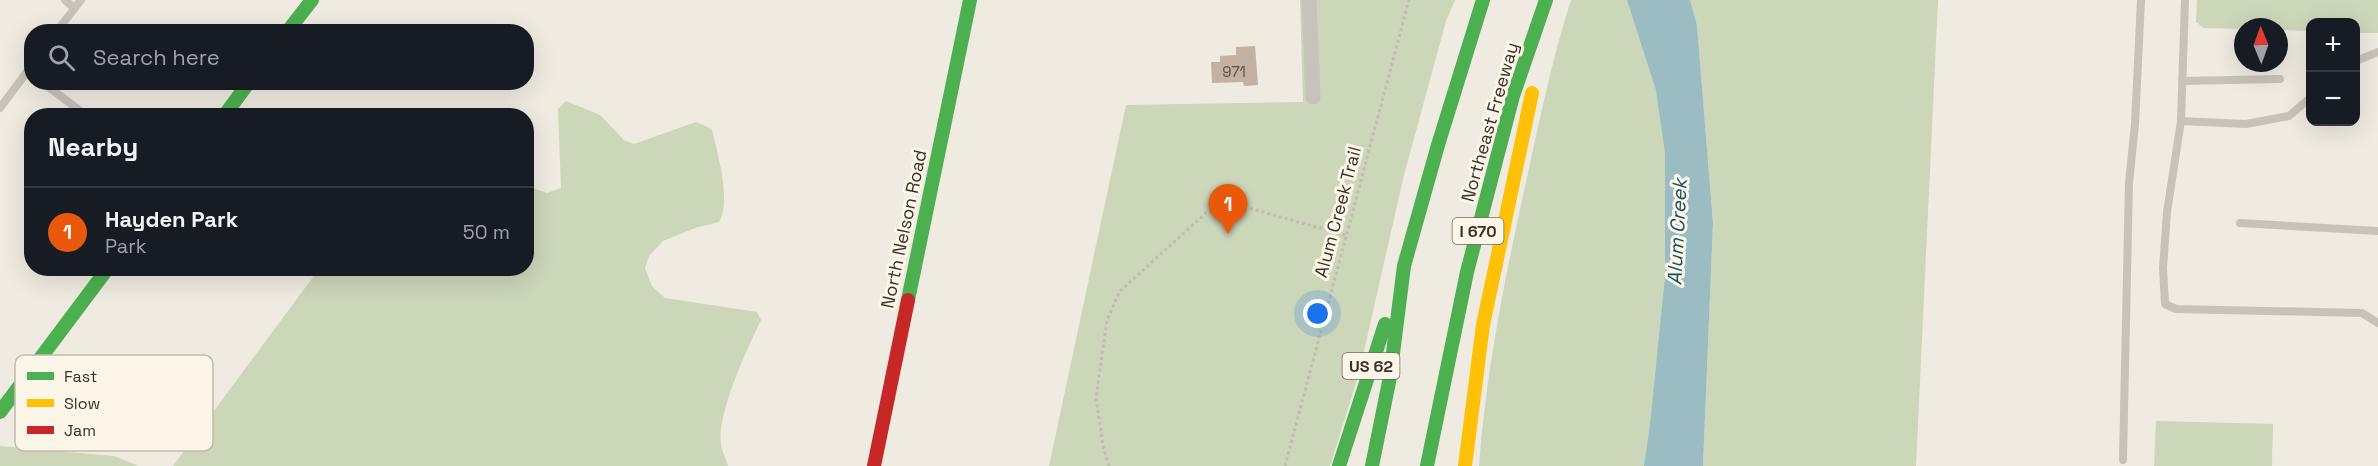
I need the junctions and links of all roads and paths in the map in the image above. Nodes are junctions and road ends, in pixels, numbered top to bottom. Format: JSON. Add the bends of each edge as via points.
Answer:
{"nodes":[{"id":1,"x":65,"y":0,"type":"edge"},
{"id":2,"x":81,"y":0,"type":"edge"},
{"id":3,"x":312,"y":0,"type":"edge"},
{"id":4,"x":970,"y":0,"type":"edge"},
{"id":5,"x":1309,"y":0,"type":"edge"},
{"id":6,"x":1409,"y":0,"type":"edge"},
{"id":7,"x":1483,"y":0,"type":"edge"},
{"id":8,"x":1546,"y":0,"type":"edge"},
{"id":9,"x":1552,"y":0,"type":"edge"},
{"id":10,"x":2141,"y":0,"type":"edge"},
{"id":11,"x":2185,"y":0,"type":"edge"},
{"id":12,"x":74,"y":8,"type":"junction"},
{"id":13,"x":62,"y":24,"type":"edge"},
{"id":14,"x":293,"y":24,"type":"edge"},
{"id":15,"x":2378,"y":52,"type":"edge"},
{"id":16,"x":2360,"y":59,"type":"edge"},
{"id":17,"x":24,"y":78,"type":"edge"},
{"id":18,"x":2280,"y":79,"type":"dead end"},
{"id":19,"x":2182,"y":81,"type":"junction"},
{"id":20,"x":53,"y":90,"type":"edge"},
{"id":21,"x":243,"y":90,"type":"edge"},
{"id":22,"x":1313,"y":97,"type":"dead end"},
{"id":23,"x":2306,"y":101,"type":"edge"},
{"id":24,"x":0,"y":108,"type":"edge"},
{"id":25,"x":76,"y":108,"type":"edge"},
{"id":26,"x":230,"y":108,"type":"edge"},
{"id":27,"x":2181,"y":121,"type":"junction"},
{"id":28,"x":2240,"y":223,"type":"dead end"},
{"id":29,"x":2378,"y":231,"type":"edge"},
{"id":30,"x":1345,"y":236,"type":"junction"},
{"id":31,"x":1404,"y":266,"type":"junction"},
{"id":32,"x":102,"y":276,"type":"edge"},
{"id":33,"x":2378,"y":323,"type":"edge"},
{"id":34,"x":43,"y":355,"type":"edge"},
{"id":35,"x":15,"y":392,"type":"edge"},
{"id":36,"x":0,"y":412,"type":"edge"},
{"id":37,"x":2123,"y":460,"type":"dead end"},
{"id":38,"x":874,"y":466,"type":"edge"},
{"id":39,"x":1109,"y":466,"type":"edge"},
{"id":40,"x":1285,"y":466,"type":"edge"},
{"id":41,"x":1339,"y":466,"type":"edge"},
{"id":42,"x":1372,"y":466,"type":"edge"},
{"id":43,"x":1426,"y":466,"type":"edge"},
{"id":44,"x":1465,"y":466,"type":"edge"}],
"edges":[{"from":1,"to":12,"type":"lane"},
{"from":2,"to":12,"type":"lane"},
{"from":3,"to":14,"type":"main road"},
{"from":4,"to":38,"type":"main road","name":"North Nelson Road"},
{"from":5,"to":22,"type":"street"},
{"from":6,"to":30,"type":"path","name":"Alum Creek Trail"},
{"from":7,"to":31,"type":"main road"},
{"from":8,"to":43,"type":"main road","name":"Northeast Freeway","number":"I 670","via":[[1513,96],[1467,272]]},
{"from":9,"to":44,"type":"main road","via":[[1486,309]]},
{"from":10,"to":37,"type":"lane","via":[[2129,183]]},
{"from":11,"to":19,"type":"lane"},
{"from":12,"to":13,"type":"lane"},
{"from":15,"to":16,"type":"lane"},
{"from":17,"to":24,"type":"lane"},
{"from":18,"to":19,"type":"lane"},
{"from":19,"to":27,"type":"lane"},
{"from":20,"to":25,"type":"lane"},
{"from":21,"to":26,"type":"main road"},
{"from":23,"to":27,"type":"lane","via":[[2289,116],[2263,122]]},
{"from":27,"to":33,"type":"lane","via":[[2167,212],[2165,304],[2176,309],[2362,313]]},
{"from":28,"to":29,"type":"lane"},
{"from":30,"to":39,"type":"path","via":[[1234,204],[1206,213],[1120,291],[1107,320],[1096,398]]},
{"from":30,"to":40,"type":"path","name":"Alum Creek Trail"},
{"from":31,"to":41,"type":"main road","number":"US 62"},
{"from":31,"to":42,"type":"main road","via":[[1390,378]]},
{"from":32,"to":34,"type":"main road"},
{"from":35,"to":36,"type":"main road"}]}
